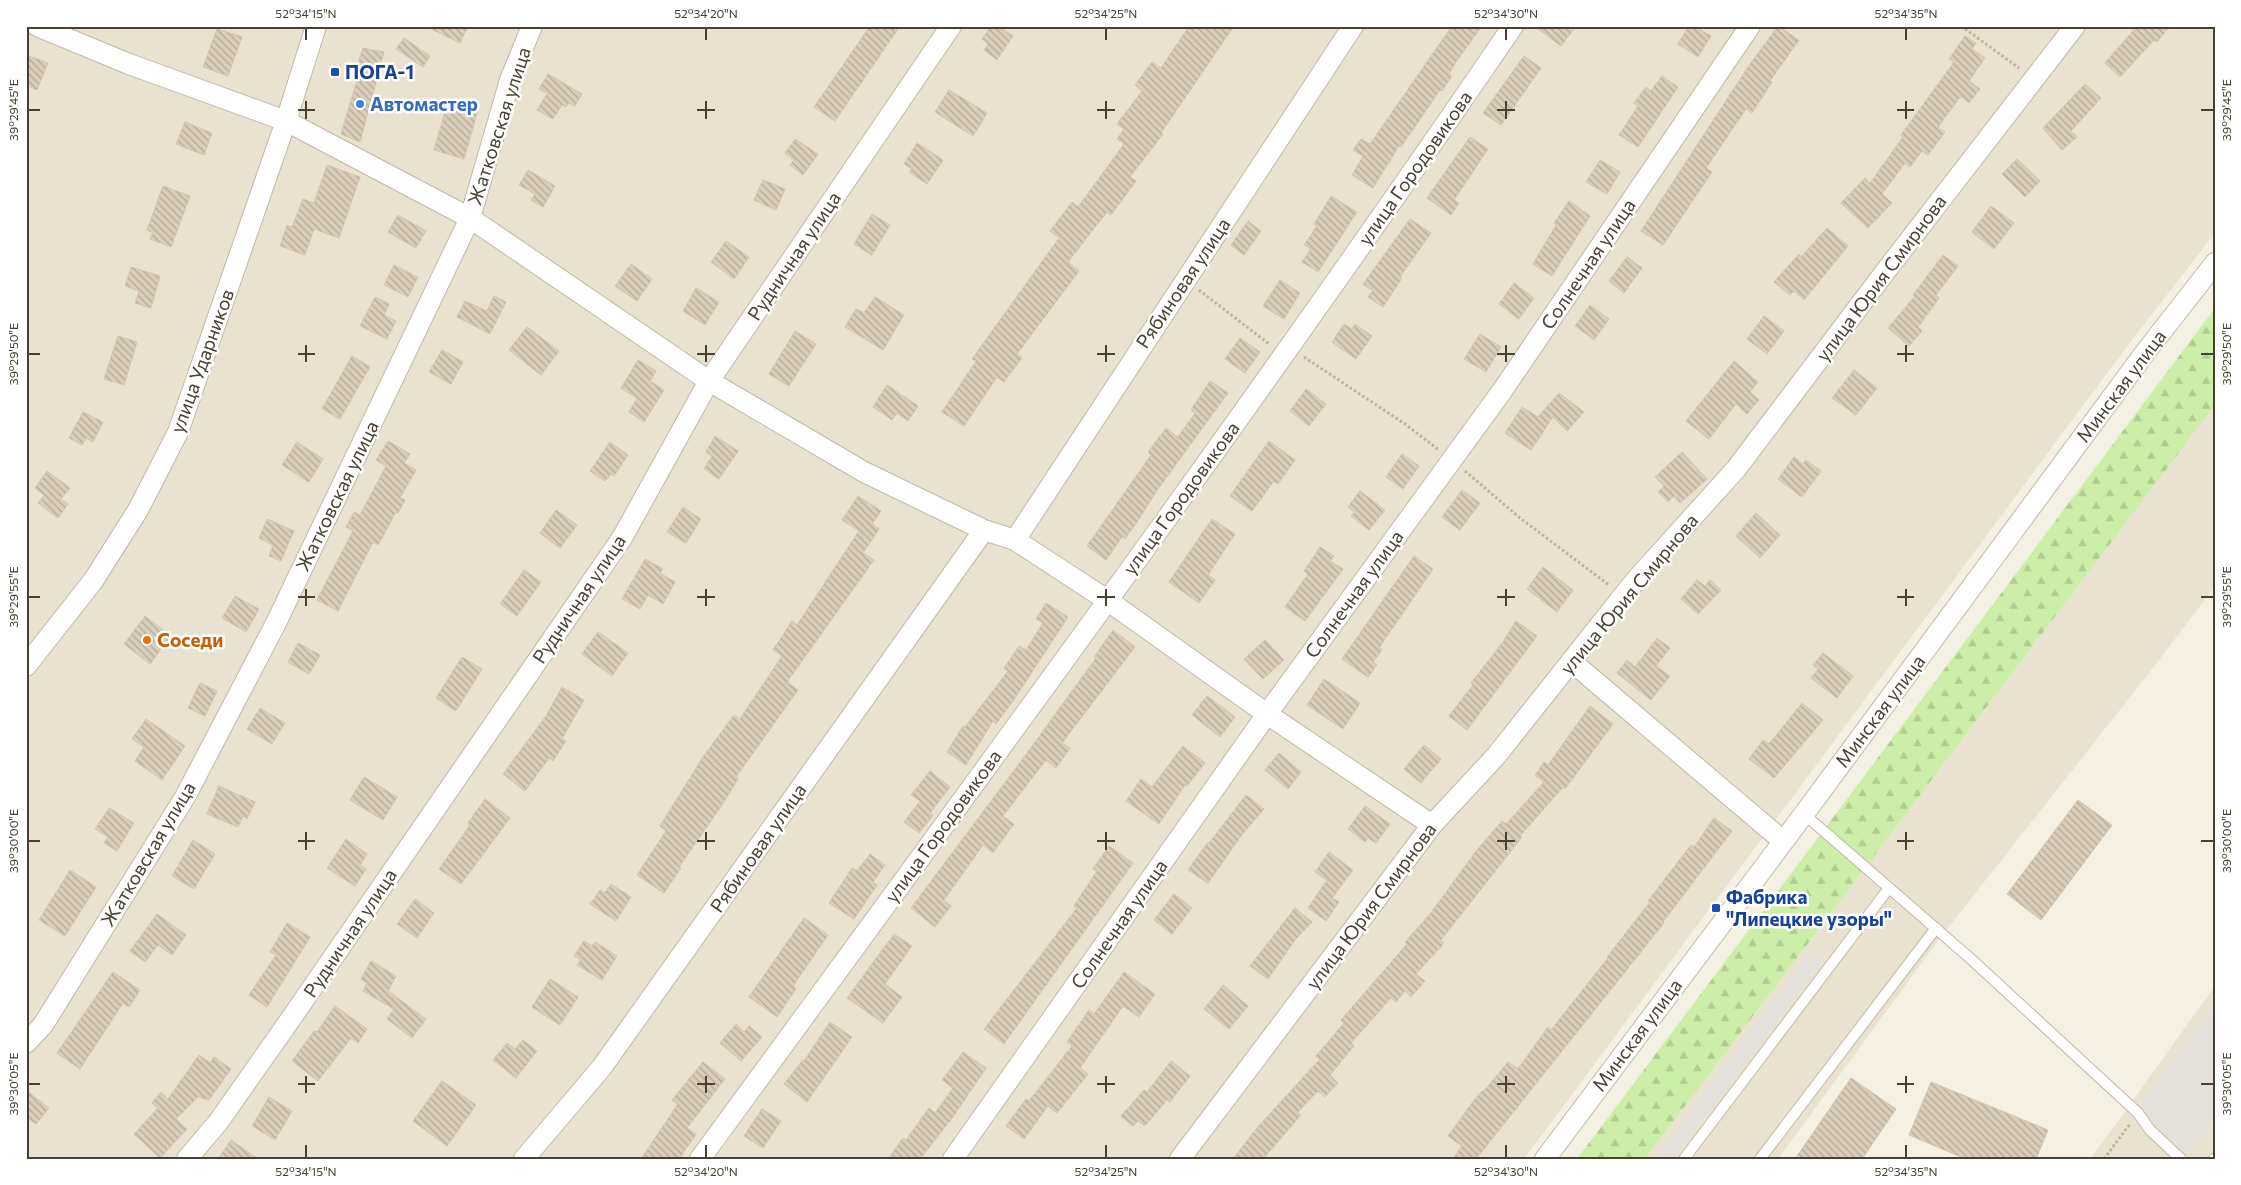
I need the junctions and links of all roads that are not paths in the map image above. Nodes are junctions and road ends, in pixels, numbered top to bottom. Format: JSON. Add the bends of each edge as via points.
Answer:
{"nodes":[{"id":1,"x":38,"y":26,"type":"edge"},
{"id":2,"x":316,"y":26,"type":"edge"},
{"id":3,"x":532,"y":26,"type":"edge"},
{"id":4,"x":950,"y":26,"type":"edge"},
{"id":5,"x":1353,"y":26,"type":"edge"},
{"id":6,"x":1513,"y":26,"type":"edge"},
{"id":7,"x":1750,"y":26,"type":"edge"},
{"id":8,"x":2075,"y":26,"type":"edge"},
{"id":9,"x":286,"y":121,"type":"junction"},
{"id":10,"x":470,"y":218,"type":"junction"},
{"id":11,"x":2215,"y":263,"type":"edge"},
{"id":12,"x":709,"y":381,"type":"junction"},
{"id":13,"x":984,"y":530,"type":"junction"},
{"id":14,"x":1015,"y":540,"type":"junction"},
{"id":15,"x":1107,"y":600,"type":"junction"},
{"id":16,"x":1571,"y":661,"type":"junction"},
{"id":17,"x":26,"y":666,"type":"edge"},
{"id":18,"x":1267,"y":714,"type":"junction"},
{"id":19,"x":1804,"y":814,"type":"junction"},
{"id":20,"x":1432,"y":825,"type":"junction"},
{"id":21,"x":1783,"y":841,"type":"junction"},
{"id":22,"x":1889,"y":888,"type":"junction"},
{"id":23,"x":1936,"y":928,"type":"junction"},
{"id":24,"x":26,"y":1043,"type":"edge"},
{"id":25,"x":188,"y":1159,"type":"edge"},
{"id":26,"x":524,"y":1159,"type":"edge"},
{"id":27,"x":700,"y":1159,"type":"edge"},
{"id":28,"x":953,"y":1159,"type":"edge"},
{"id":29,"x":1180,"y":1159,"type":"edge"},
{"id":30,"x":1545,"y":1159,"type":"edge"},
{"id":31,"x":1684,"y":1159,"type":"edge"},
{"id":32,"x":1760,"y":1159,"type":"edge"},
{"id":33,"x":2181,"y":1159,"type":"edge"}],
"edges":[{"from":1,"to":9,"type":"street","via":[[129,64]]},
{"from":2,"to":9,"type":"street","name":"улица Ударников"},
{"from":3,"to":10,"type":"street","name":"Жатковская улица","via":[[510,80]]},
{"from":4,"to":12,"type":"street","name":"Рудничная улица"},
{"from":5,"to":14,"type":"street","name":"Рябиновая улица"},
{"from":6,"to":15,"type":"street","name":"улица Городовикова","via":[[1389,208]]},
{"from":7,"to":18,"type":"street","name":"Солнечная улица","via":[[1502,390]]},
{"from":8,"to":16,"type":"street","name":"улица Юрия Смирнова","via":[[1736,470],[1635,581]]},
{"from":9,"to":10,"type":"street"},
{"from":9,"to":17,"type":"street","name":"улица Ударников","via":[[178,432],[138,510],[93,581]]},
{"from":10,"to":12,"type":"street"},
{"from":10,"to":24,"type":"street","name":"Жатковская улица","via":[[276,622],[184,797],[43,1025]]},
{"from":11,"to":19,"type":"street","name":"Минская улица","via":[[2144,354]]},
{"from":12,"to":13,"type":"street","via":[[864,472]]},
{"from":12,"to":25,"type":"street","name":"Рудничная улица","via":[[622,538],[290,1020],[219,1121]]},
{"from":13,"to":14,"type":"street"},
{"from":13,"to":26,"type":"street","name":"Рябиновая улица","via":[[602,1067]]},
{"from":14,"to":15,"type":"street"},
{"from":15,"to":18,"type":"street"},
{"from":15,"to":27,"type":"street","name":"улица Городовикова"},
{"from":16,"to":20,"type":"street","name":"улица Юрия Смирнова","via":[[1496,756]]},
{"from":16,"to":21,"type":"street"},
{"from":18,"to":20,"type":"street"},
{"from":18,"to":28,"type":"street","name":"Солнечная улица"},
{"from":19,"to":21,"type":"street","name":"Минская улица"},
{"from":19,"to":22,"type":"lane"},
{"from":20,"to":29,"type":"street","name":"улица Юрия Смирнова"},
{"from":21,"to":30,"type":"street","name":"Минская улица"},
{"from":22,"to":23,"type":"lane"},
{"from":22,"to":31,"type":"lane"},
{"from":23,"to":32,"type":"lane"},
{"from":23,"to":33,"type":"lane","via":[[2138,1113],[2150,1130]]}]}
